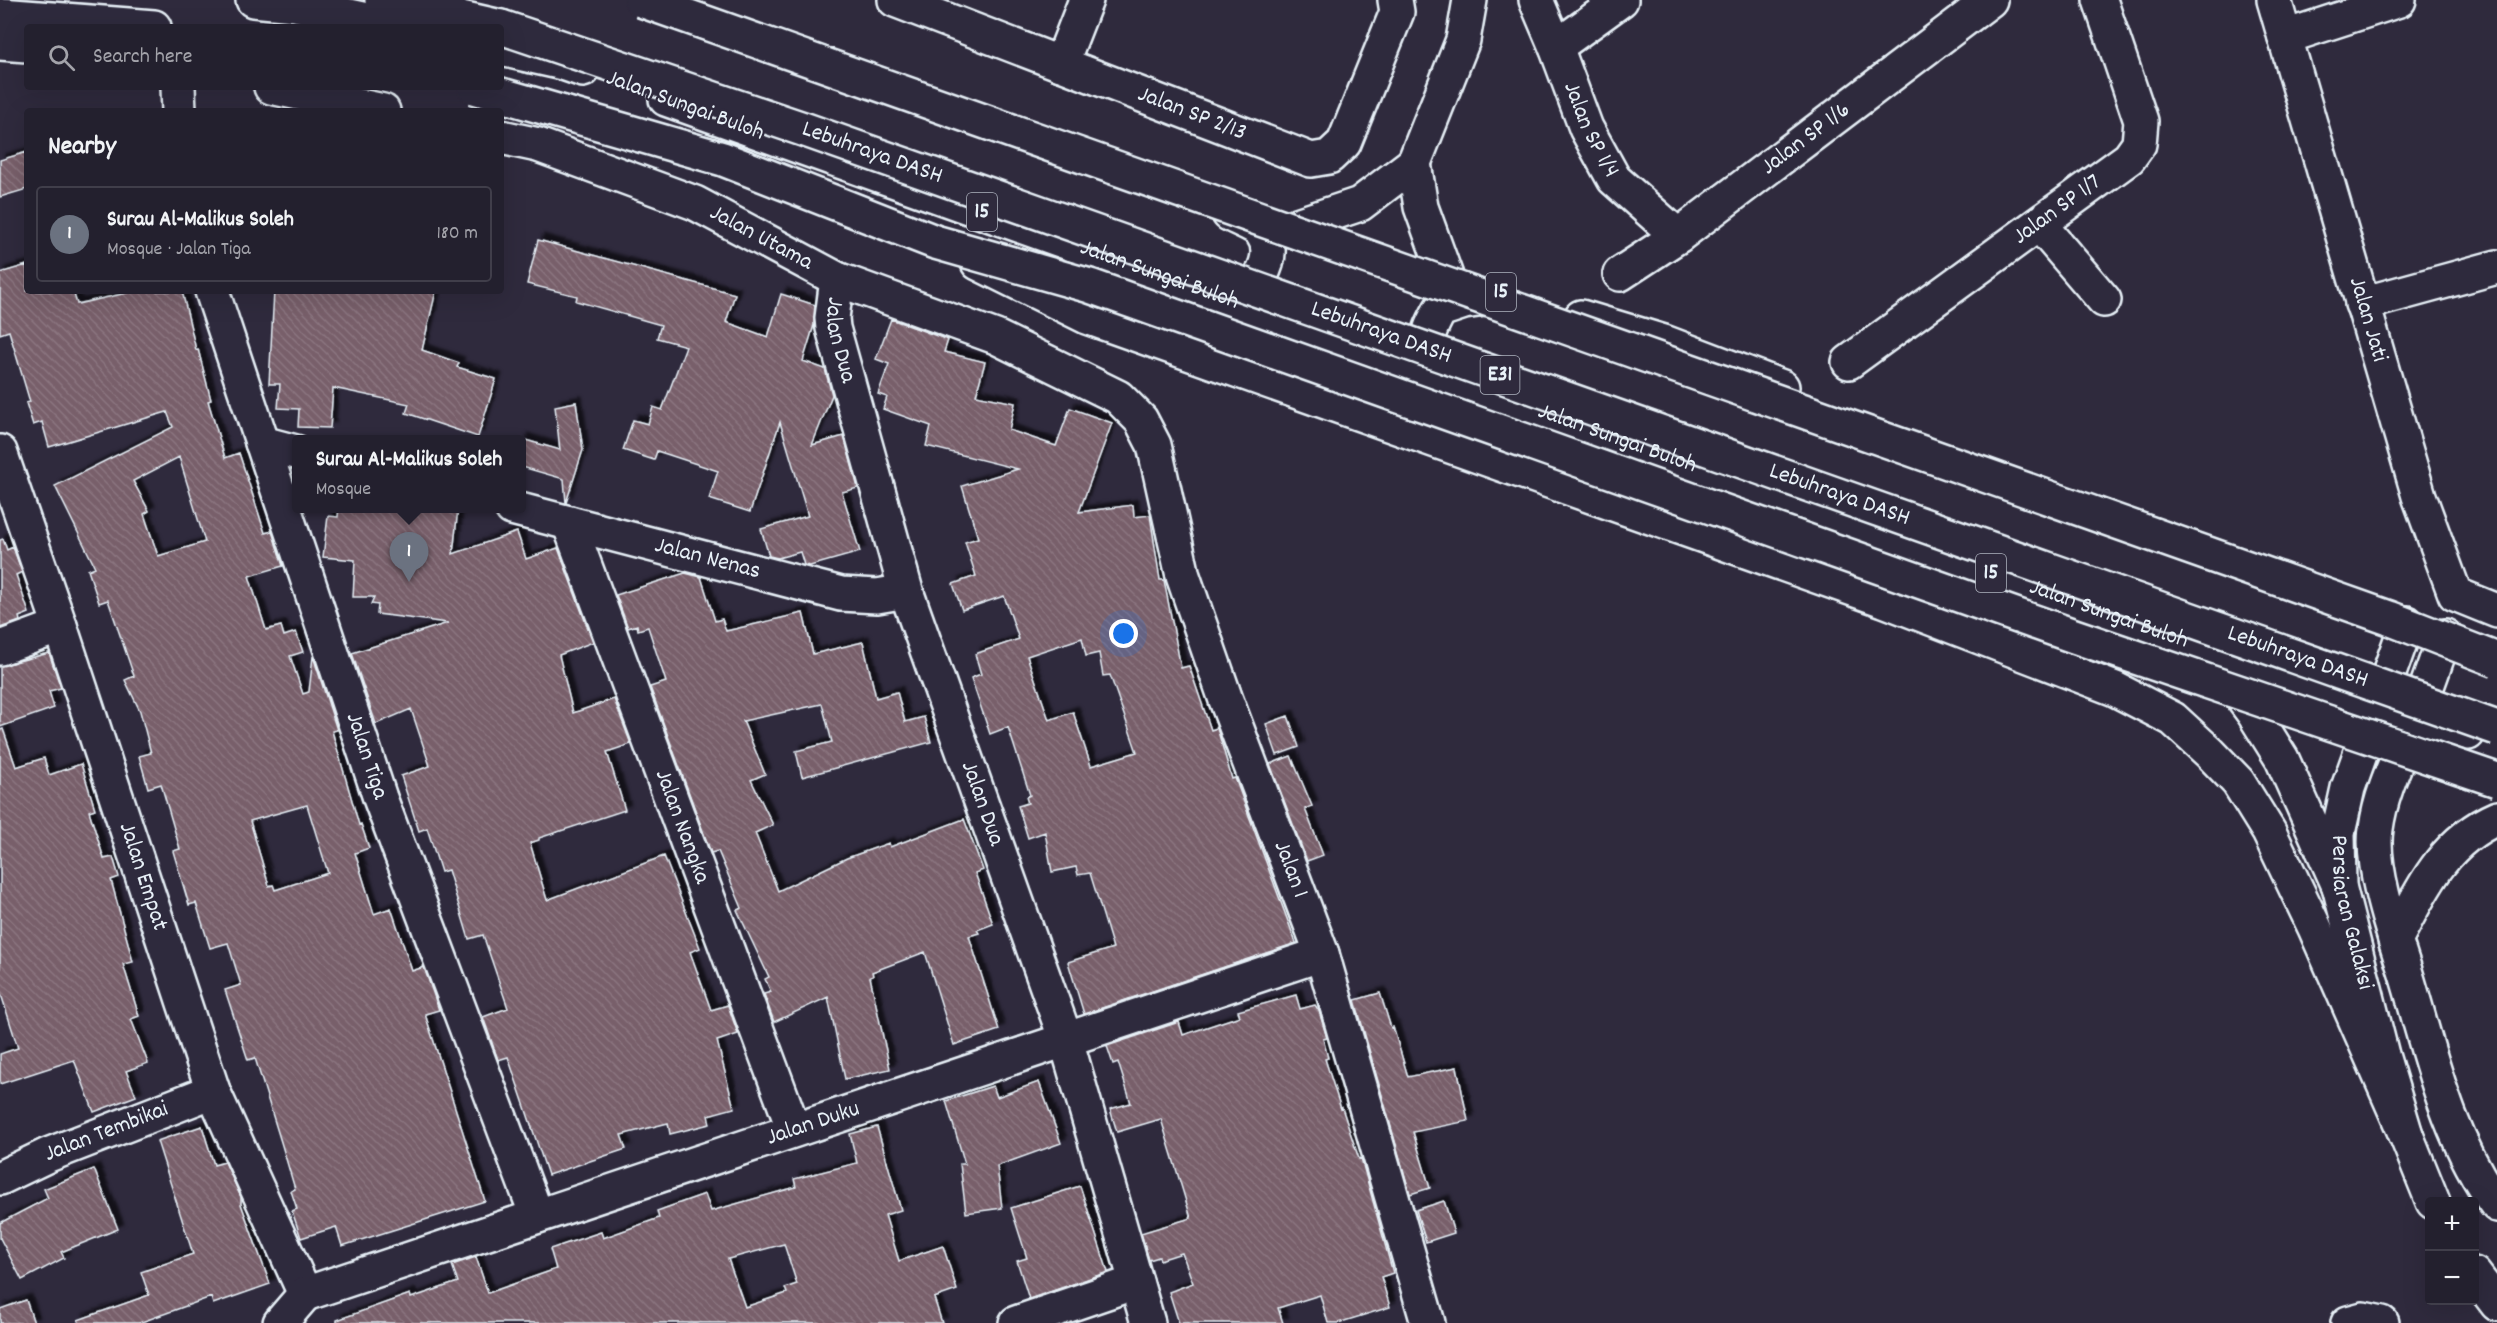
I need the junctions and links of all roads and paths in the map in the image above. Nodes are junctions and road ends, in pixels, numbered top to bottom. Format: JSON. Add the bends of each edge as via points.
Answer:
{"nodes":[{"id":1,"x":253,"y":0,"type":"edge"},
{"id":2,"x":382,"y":0,"type":"edge"},
{"id":3,"x":641,"y":0,"type":"edge"},
{"id":4,"x":651,"y":0,"type":"edge"},
{"id":5,"x":675,"y":0,"type":"edge"},
{"id":6,"x":895,"y":0,"type":"edge"},
{"id":7,"x":1086,"y":0,"type":"edge"},
{"id":8,"x":1395,"y":0,"type":"edge"},
{"id":9,"x":1470,"y":0,"type":"edge"},
{"id":10,"x":1536,"y":0,"type":"edge"},
{"id":11,"x":1621,"y":0,"type":"edge"},
{"id":12,"x":1990,"y":0,"type":"edge"},
{"id":13,"x":2100,"y":0,"type":"edge"},
{"id":14,"x":2274,"y":0,"type":"edge"},
{"id":15,"x":2399,"y":0,"type":"edge"},
{"id":16,"x":0,"y":15,"type":"edge"},
{"id":17,"x":116,"y":24,"type":"edge"},
{"id":18,"x":385,"y":24,"type":"edge"},
{"id":19,"x":488,"y":24,"type":"edge"},
{"id":20,"x":504,"y":28,"type":"edge"},
{"id":21,"x":2285,"y":37,"type":"junction"},
{"id":22,"x":0,"y":43,"type":"edge"},
{"id":23,"x":24,"y":45,"type":"edge"},
{"id":24,"x":769,"y":45,"type":"junction"},
{"id":25,"x":1556,"y":47,"type":"junction"},
{"id":26,"x":504,"y":50,"type":"edge"},
{"id":27,"x":1061,"y":64,"type":"junction"},
{"id":28,"x":178,"y":90,"type":"edge"},
{"id":29,"x":286,"y":90,"type":"edge"},
{"id":30,"x":484,"y":90,"type":"edge"},
{"id":31,"x":179,"y":108,"type":"edge"},
{"id":32,"x":369,"y":108,"type":"edge"},
{"id":33,"x":504,"y":138,"type":"edge"},
{"id":34,"x":1414,"y":162,"type":"junction"},
{"id":35,"x":1173,"y":182,"type":"junction"},
{"id":36,"x":2039,"y":224,"type":"junction"},
{"id":37,"x":1294,"y":226,"type":"junction"},
{"id":38,"x":1678,"y":236,"type":"junction"},
{"id":39,"x":935,"y":242,"type":"junction"},
{"id":40,"x":2497,"y":267,"type":"edge"},
{"id":41,"x":1620,"y":274,"type":"dead end"},
{"id":42,"x":1446,"y":276,"type":"junction"},
{"id":43,"x":837,"y":279,"type":"junction"},
{"id":44,"x":213,"y":294,"type":"edge"},
{"id":45,"x":1510,"y":295,"type":"junction"},
{"id":46,"x":1227,"y":300,"type":"junction"},
{"id":47,"x":2104,"y":300,"type":"dead end"},
{"id":48,"x":2362,"y":304,"type":"junction"},
{"id":49,"x":1849,"y":362,"type":"dead end"},
{"id":50,"x":1461,"y":384,"type":"junction"},
{"id":51,"x":1141,"y":420,"type":"joint"},
{"id":52,"x":262,"y":443,"type":"junction"},
{"id":53,"x":0,"y":452,"type":"edge"},
{"id":54,"x":292,"y":452,"type":"edge"},
{"id":55,"x":526,"y":512,"type":"edge"},
{"id":56,"x":569,"y":523,"type":"junction"},
{"id":57,"x":906,"y":591,"type":"junction"},
{"id":58,"x":2497,"y":611,"type":"edge"},
{"id":59,"x":2407,"y":622,"type":"junction"},
{"id":60,"x":60,"y":626,"type":"junction"},
{"id":61,"x":2445,"y":636,"type":"junction"},
{"id":62,"x":2171,"y":637,"type":"junction"},
{"id":63,"x":0,"y":648,"type":"edge"},
{"id":64,"x":2497,"y":657,"type":"edge"},
{"id":65,"x":2376,"y":705,"type":"junction"},
{"id":66,"x":2415,"y":717,"type":"junction"},
{"id":67,"x":2497,"y":728,"type":"edge"},
{"id":68,"x":2497,"y":742,"type":"edge"},
{"id":69,"x":2497,"y":780,"type":"edge"},
{"id":70,"x":2497,"y":818,"type":"edge"},
{"id":71,"x":2339,"y":886,"type":"junction"},
{"id":72,"x":2396,"y":940,"type":"junction"},
{"id":73,"x":1322,"y":954,"type":"junction"},
{"id":74,"x":1066,"y":1040,"type":"junction"},
{"id":75,"x":213,"y":1091,"type":"junction"},
{"id":76,"x":794,"y":1130,"type":"junction"},
{"id":77,"x":2406,"y":1135,"type":"junction"},
{"id":78,"x":0,"y":1179,"type":"edge"},
{"id":79,"x":2488,"y":1192,"type":"edge"},
{"id":80,"x":2432,"y":1197,"type":"edge"},
{"id":81,"x":2461,"y":1197,"type":"edge"},
{"id":82,"x":537,"y":1216,"type":"junction"},
{"id":83,"x":2479,"y":1279,"type":"edge"},
{"id":84,"x":1136,"y":1282,"type":"junction"},
{"id":85,"x":305,"y":1294,"type":"junction"},
{"id":86,"x":2497,"y":1304,"type":"edge"},
{"id":87,"x":280,"y":1323,"type":"edge"},
{"id":88,"x":1016,"y":1323,"type":"edge"},
{"id":89,"x":1148,"y":1323,"type":"edge"},
{"id":90,"x":1428,"y":1323,"type":"edge"},
{"id":91,"x":2348,"y":1323,"type":"edge"},
{"id":92,"x":2382,"y":1323,"type":"edge"}],
"edges":[{"from":1,"to":18,"type":"main road","via":[[294,4]]},
{"from":2,"to":19,"type":"main road","name":"Lebuhraya DASH","number":"E31","bridge":true},
{"from":3,"to":24,"type":"main road","bridge":true},
{"from":4,"to":35,"type":"main road","number":"15"},
{"from":5,"to":24,"type":"main road","bridge":true},
{"from":6,"to":27,"type":"main road","name":"Jalan SP 2/13"},
{"from":7,"to":27,"type":"main road"},
{"from":8,"to":27,"type":"main road","name":"Jalan SP 2/13","via":[[1397,12],[1344,143],[1329,157],[1311,160]]},
{"from":9,"to":34,"type":"main road","via":[[1463,40]]},
{"from":10,"to":25,"type":"main road","name":"Jalan SP 1/4"},
{"from":11,"to":25,"type":"main road"},
{"from":12,"to":38,"type":"main road","name":"Jalan SP 1/6"},
{"from":13,"to":36,"type":"main road","name":"Jalan SP 1/7","via":[[2141,121],[2139,144],[2129,158]]},
{"from":14,"to":21,"type":"main road","name":"Jalan Jati"},
{"from":15,"to":21,"type":"main road"},
{"from":16,"to":17,"type":"main road"},
{"from":20,"to":67,"type":"main road","name":"Lebuhraya DASH","number":"E31","bridge":true,"via":[[803,129]]},
{"from":21,"to":48,"type":"main road","name":"Jalan Jati"},
{"from":22,"to":23,"type":"main road"},
{"from":24,"to":64,"type":"main road","bridge":true},
{"from":25,"to":38,"type":"main road","name":"Jalan SP 1/4","via":[[1586,128],[1614,179]]},
{"from":26,"to":46,"type":"main road","name":"Jalan Sungai Buloh","number":"15","via":[[563,63]]},
{"from":28,"to":31,"type":"main road"},
{"from":29,"to":32,"type":"main road"},
{"from":30,"to":39,"type":"main road","bridge":true,"via":[[723,159]]},
{"from":33,"to":43,"type":"main road","name":"Jalan Utama","via":[[538,145],[695,202]]},
{"from":34,"to":37,"type":"main road","via":[[1360,204]]},
{"from":34,"to":42,"type":"main road","via":[[1421,207]]},
{"from":35,"to":37,"type":"main road","number":"15"},
{"from":35,"to":46,"type":"main road","via":[[1262,232],[1269,250],[1263,273],[1250,295]]},
{"from":36,"to":47,"type":"main road"},
{"from":36,"to":49,"type":"main road","name":"Jalan SP 1/7"},
{"from":37,"to":42,"type":"main road","number":"15"},
{"from":38,"to":41,"type":"main road","name":"Jalan SP 1/6"},
{"from":39,"to":69,"type":"main road","bridge":true,"via":[[1090,286],[2063,632]]},
{"from":39,"to":77,"type":"main road","bridge":true,"via":[[1087,317],[1884,600],[2115,688],[2173,719],[2238,783],[2269,832]]},
{"from":40,"to":48,"type":"main road"},
{"from":42,"to":45,"type":"main road","number":"15"},
{"from":43,"to":51,"type":"main road","name":"Jalan Utama","via":[[996,337],[1118,397]]},
{"from":43,"to":57,"type":"main road","name":"Jalan Dua","via":[[833,328]]},
{"from":44,"to":52,"type":"main road","name":"Jalan Tiga"},
{"from":45,"to":50,"type":"main road","via":[[1440,309],[1428,331],[1428,343]]},
{"from":45,"to":59,"type":"main road","number":"15","via":[[1664,342]]},
{"from":46,"to":50,"type":"main road","name":"Jalan Sungai Buloh","number":"15"},
{"from":48,"to":58,"type":"main road","name":"Jalan Jati","via":[[2419,496],[2455,594]]},
{"from":50,"to":62,"type":"main road","name":"Jalan Sungai Buloh","number":"15"},
{"from":51,"to":73,"type":"main road","name":"Jalan 1","via":[[1154,445],[1183,576]]},
{"from":52,"to":54,"type":"main road"},
{"from":52,"to":82,"type":"main road","name":"Jalan Tiga","via":[[380,798]]},
{"from":53,"to":60,"type":"main road","name":"Jalan Empat"},
{"from":55,"to":56,"type":"main road","name":"Jalan Nenas"},
{"from":56,"to":57,"type":"main road","name":"Jalan Nenas","via":[[841,594],[877,596]]},
{"from":56,"to":76,"type":"main road","name":"Jalan Nangka"},
{"from":57,"to":74,"type":"main road","name":"Jalan Dua"},
{"from":59,"to":61,"type":"main road","number":"15"},
{"from":59,"to":65,"type":"main road","name":"Persiaran Galaksi"},
{"from":60,"to":63,"type":"main road"},
{"from":60,"to":75,"type":"main road","name":"Jalan Empat"},
{"from":61,"to":64,"type":"main road","number":"15"},
{"from":61,"to":66,"type":"main road","name":"Persiaran Galaksi"},
{"from":62,"to":65,"type":"main road","name":"Jalan Sungai Buloh","number":"15"},
{"from":62,"to":71,"type":"main road","via":[[2210,661],[2254,714],[2282,759]]},
{"from":65,"to":66,"type":"main road","name":"Jalan Sungai Buloh","number":"15"},
{"from":65,"to":71,"type":"main road","name":"Persiaran Galaksi","via":[[2348,788],[2338,833]]},
{"from":66,"to":68,"type":"main road","name":"Jalan Sungai Buloh","number":"15"},
{"from":66,"to":72,"type":"main road","name":"Persiaran Galaksi","via":[[2384,793],[2376,829],[2375,857]]},
{"from":70,"to":72,"type":"main road","via":[[2477,826],[2453,846],[2422,890]]},
{"from":71,"to":77,"type":"main road","name":"Persiaran Galaksi"},
{"from":72,"to":79,"type":"main road","name":"Persiaran Galaksi","via":[[2447,1110]]},
{"from":73,"to":74,"type":"main road","name":"Jalan Duku"},
{"from":73,"to":90,"type":"main road","name":"Jalan 1"},
{"from":74,"to":76,"type":"main road","name":"Jalan Duku"},
{"from":74,"to":84,"type":"main road","name":"Jalan Dua"},
{"from":75,"to":78,"type":"main road","name":"Jalan Tembikai","via":[[48,1155]]},
{"from":75,"to":85,"type":"main road","name":"Jalan Empat"},
{"from":76,"to":82,"type":"main road","name":"Jalan Duku"},
{"from":77,"to":80,"type":"main road","name":"Persiaran Galaksi"},
{"from":79,"to":81,"type":"main road"},
{"from":82,"to":85,"type":"main road","name":"Jalan Duku"},
{"from":83,"to":86,"type":"main road"},
{"from":84,"to":88,"type":"main road"},
{"from":84,"to":89,"type":"main road","name":"Jalan Dua"},
{"from":85,"to":87,"type":"main road"},
{"from":91,"to":92,"type":"main road","via":[[2362,1319]]}]}
